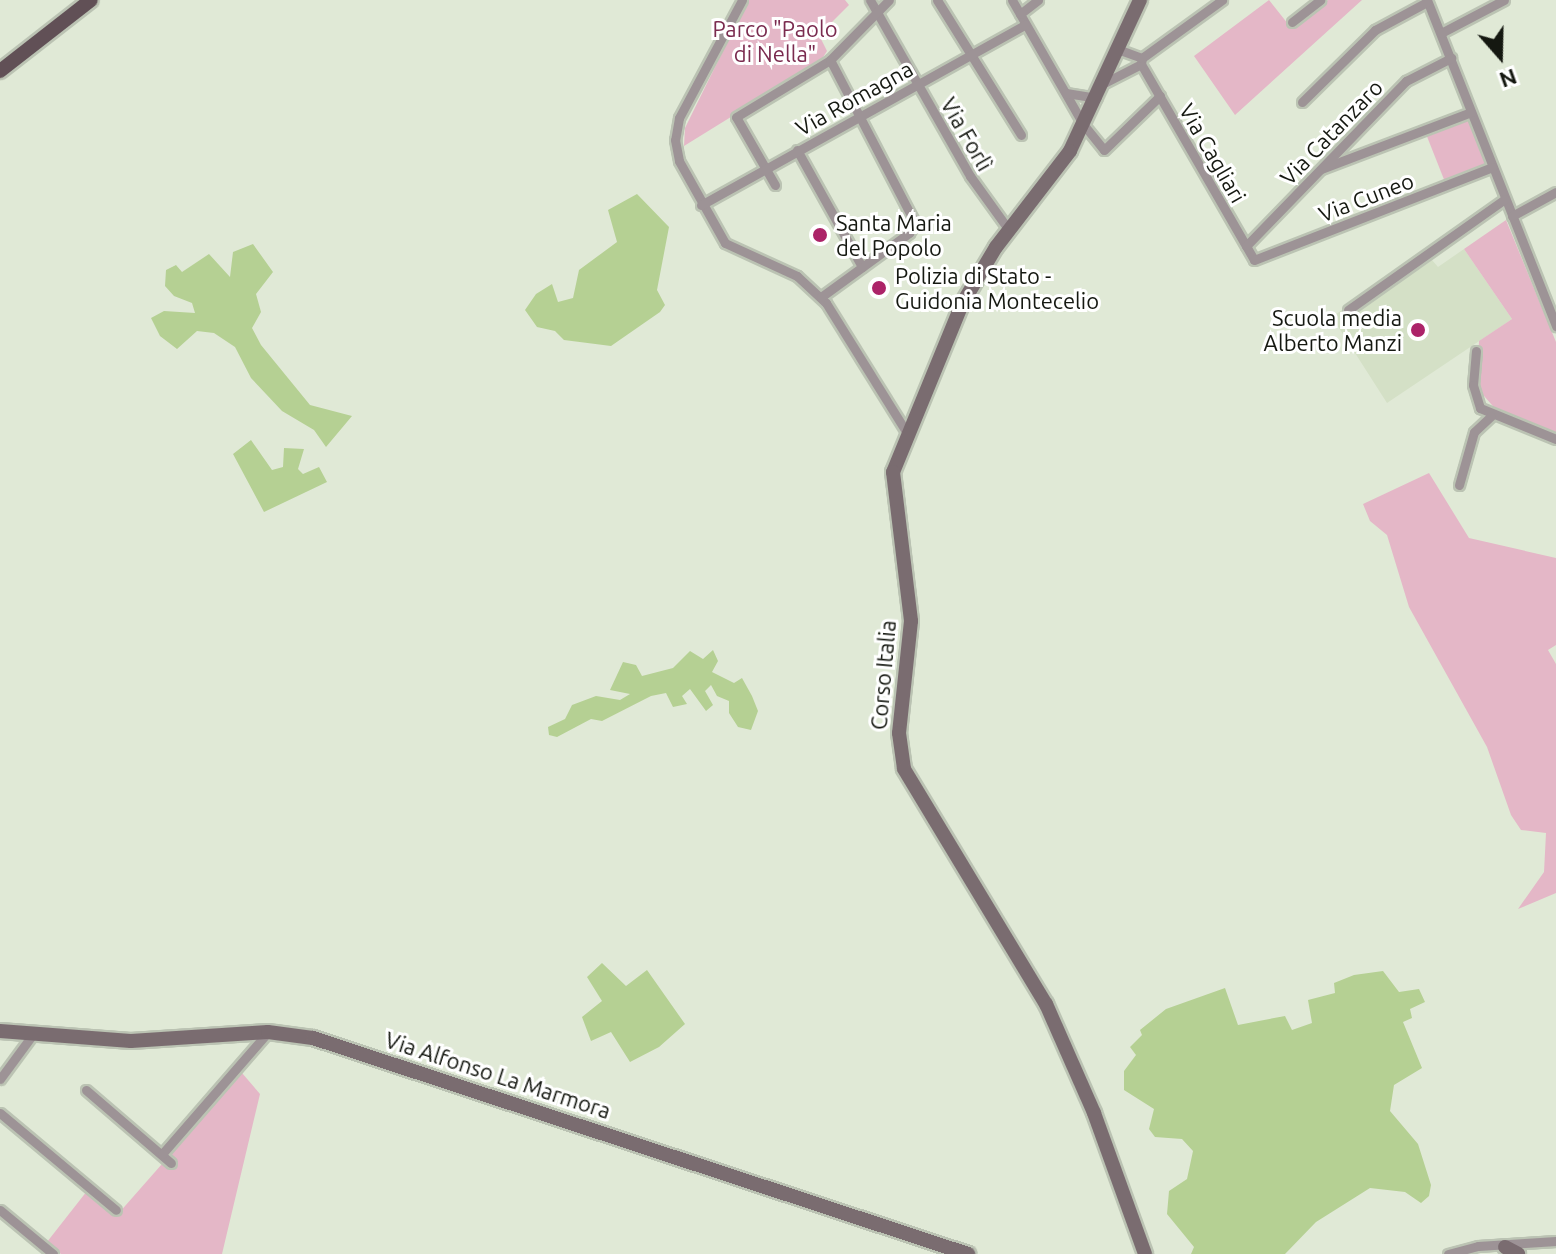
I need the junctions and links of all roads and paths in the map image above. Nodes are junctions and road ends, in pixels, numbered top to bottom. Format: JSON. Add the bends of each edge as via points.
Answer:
{"nodes":[{"id":1,"x":91,"y":0,"type":"edge"},
{"id":2,"x":742,"y":0,"type":"edge"},
{"id":3,"x":870,"y":0,"type":"edge"},
{"id":4,"x":889,"y":0,"type":"edge"},
{"id":5,"x":937,"y":0,"type":"edge"},
{"id":6,"x":1012,"y":0,"type":"edge"},
{"id":7,"x":1038,"y":0,"type":"edge"},
{"id":8,"x":1140,"y":0,"type":"edge"},
{"id":9,"x":1222,"y":0,"type":"edge"},
{"id":10,"x":1320,"y":0,"type":"edge"},
{"id":11,"x":1504,"y":0,"type":"edge"},
{"id":12,"x":1427,"y":1,"type":"edge"},
{"id":13,"x":877,"y":11,"type":"junction"},
{"id":14,"x":1020,"y":14,"type":"junction"},
{"id":15,"x":1292,"y":22,"type":"dead end"},
{"id":16,"x":1025,"y":25,"type":"junction"},
{"id":17,"x":1441,"y":33,"type":"junction"},
{"id":18,"x":1120,"y":50,"type":"junction"},
{"id":19,"x":971,"y":55,"type":"junction"},
{"id":20,"x":1451,"y":58,"type":"junction"},
{"id":21,"x":830,"y":60,"type":"junction"},
{"id":22,"x":1142,"y":61,"type":"junction"},
{"id":23,"x":0,"y":71,"type":"edge"},
{"id":24,"x":1106,"y":82,"type":"junction"},
{"id":25,"x":917,"y":84,"type":"junction"},
{"id":26,"x":1064,"y":92,"type":"junction"},
{"id":27,"x":1160,"y":96,"type":"junction"},
{"id":28,"x":1097,"y":98,"type":"junction"},
{"id":29,"x":1302,"y":102,"type":"dead end"},
{"id":30,"x":1471,"y":112,"type":"junction"},
{"id":31,"x":860,"y":116,"type":"junction"},
{"id":32,"x":1083,"y":124,"type":"junction"},
{"id":33,"x":1021,"y":135,"type":"dead end"},
{"id":34,"x":797,"y":150,"type":"junction"},
{"id":35,"x":1492,"y":167,"type":"junction"},
{"id":36,"x":765,"y":168,"type":"junction"},
{"id":37,"x":1318,"y":170,"type":"junction"},
{"id":38,"x":775,"y":185,"type":"dead end"},
{"id":39,"x":1556,"y":192,"type":"edge"},
{"id":40,"x":1505,"y":199,"type":"junction"},
{"id":41,"x":701,"y":205,"type":"junction"},
{"id":42,"x":1512,"y":216,"type":"junction"},
{"id":43,"x":1009,"y":230,"type":"junction"},
{"id":44,"x":1246,"y":246,"type":"junction"},
{"id":45,"x":1254,"y":260,"type":"joint"},
{"id":46,"x":862,"y":267,"type":"junction"},
{"id":47,"x":821,"y":297,"type":"junction"},
{"id":48,"x":1348,"y":310,"type":"dead end"},
{"id":49,"x":1556,"y":326,"type":"edge"},
{"id":50,"x":1476,"y":351,"type":"dead end"},
{"id":51,"x":1491,"y":416,"type":"junction"},
{"id":52,"x":907,"y":433,"type":"junction"},
{"id":53,"x":1556,"y":439,"type":"edge"},
{"id":54,"x":1459,"y":485,"type":"dead end"},
{"id":55,"x":0,"y":1031,"type":"edge"},
{"id":56,"x":268,"y":1032,"type":"junction"},
{"id":57,"x":33,"y":1034,"type":"junction"},
{"id":58,"x":0,"y":1079,"type":"edge"},
{"id":59,"x":86,"y":1090,"type":"dead end"},
{"id":60,"x":0,"y":1113,"type":"edge"},
{"id":61,"x":162,"y":1154,"type":"junction"},
{"id":62,"x":171,"y":1163,"type":"dead end"},
{"id":63,"x":0,"y":1210,"type":"edge"},
{"id":64,"x":116,"y":1210,"type":"dead end"},
{"id":65,"x":1556,"y":1241,"type":"edge"},
{"id":66,"x":1512,"y":1251,"type":"edge"},
{"id":67,"x":53,"y":1254,"type":"edge"},
{"id":68,"x":968,"y":1254,"type":"edge"},
{"id":69,"x":1145,"y":1254,"type":"edge"},
{"id":70,"x":1448,"y":1254,"type":"edge"}],
"edges":[{"from":1,"to":23,"type":"main road"},
{"from":2,"to":41,"type":"street","via":[[676,130],[676,153]]},
{"from":3,"to":13,"type":"street","name":"Via Forlì"},
{"from":4,"to":13,"type":"street"},
{"from":5,"to":19,"type":"street"},
{"from":6,"to":14,"type":"street"},
{"from":7,"to":14,"type":"street"},
{"from":8,"to":18,"type":"street","name":"Corso Italia"},
{"from":9,"to":22,"type":"street"},
{"from":10,"to":15,"type":"street"},
{"from":11,"to":17,"type":"street"},
{"from":12,"to":17,"type":"street"},
{"from":12,"to":29,"type":"street","via":[[1375,30]]},
{"from":13,"to":21,"type":"street"},
{"from":13,"to":25,"type":"street","name":"Via Forlì"},
{"from":14,"to":16,"type":"street"},
{"from":16,"to":19,"type":"street","name":"Via Romagna"},
{"from":16,"to":26,"type":"street"},
{"from":17,"to":20,"type":"street"},
{"from":18,"to":22,"type":"street"},
{"from":18,"to":24,"type":"street","name":"Corso Italia"},
{"from":19,"to":25,"type":"street","name":"Via Romagna"},
{"from":19,"to":33,"type":"street"},
{"from":20,"to":30,"type":"street"},
{"from":20,"to":37,"type":"street","name":"Via Catanzaro","via":[[1412,76]]},
{"from":21,"to":31,"type":"street"},
{"from":21,"to":36,"type":"street","via":[[736,117]]},
{"from":22,"to":24,"type":"street"},
{"from":22,"to":27,"type":"street","name":"Via Cagliari"},
{"from":24,"to":28,"type":"street","name":"Corso Italia"},
{"from":25,"to":31,"type":"street","name":"Via Romagna"},
{"from":25,"to":43,"type":"street","name":"Via Forlì","via":[[970,176]]},
{"from":26,"to":28,"type":"street"},
{"from":26,"to":32,"type":"street"},
{"from":27,"to":32,"type":"street","via":[[1106,151]]},
{"from":27,"to":44,"type":"street","name":"Via Cagliari"},
{"from":28,"to":32,"type":"street","name":"Corso Italia"},
{"from":30,"to":35,"type":"street"},
{"from":30,"to":37,"type":"street"},
{"from":31,"to":34,"type":"street","name":"Via Romagna"},
{"from":31,"to":46,"type":"street","via":[[913,214],[912,231]]},
{"from":32,"to":43,"type":"street","name":"Corso Italia","via":[[1065,158]]},
{"from":34,"to":36,"type":"street","name":"Via Romagna"},
{"from":34,"to":46,"type":"street"},
{"from":35,"to":40,"type":"street"},
{"from":35,"to":45,"type":"street","name":"Via Cuneo"},
{"from":36,"to":38,"type":"street"},
{"from":36,"to":41,"type":"street","name":"Via Romagna"},
{"from":37,"to":44,"type":"street","name":"Via Catanzaro"},
{"from":39,"to":42,"type":"street"},
{"from":40,"to":42,"type":"street"},
{"from":40,"to":48,"type":"street"},
{"from":41,"to":47,"type":"street","via":[[729,246],[792,274]]},
{"from":42,"to":49,"type":"street"},
{"from":43,"to":52,"type":"street","name":"Corso Italia","via":[[962,304]]},
{"from":44,"to":45,"type":"street","name":"Via Cagliari"},
{"from":46,"to":47,"type":"street"},
{"from":47,"to":52,"type":"street"},
{"from":50,"to":51,"type":"street","via":[[1474,394]]},
{"from":51,"to":53,"type":"street"},
{"from":51,"to":54,"type":"street","via":[[1474,432]]},
{"from":52,"to":69,"type":"street","name":"Corso Italia","via":[[893,468],[911,621],[899,733],[902,763],[1052,1018]]},
{"from":55,"to":57,"type":"street","name":"Via Alfonso La Marmora"},
{"from":56,"to":57,"type":"street","name":"Via Alfonso La Marmora","via":[[150,1042]]},
{"from":56,"to":61,"type":"street"},
{"from":56,"to":68,"type":"street","name":"Via Alfonso La Marmora","via":[[313,1038],[464,1084]]},
{"from":57,"to":58,"type":"street"},
{"from":59,"to":61,"type":"street"},
{"from":60,"to":64,"type":"street"},
{"from":61,"to":62,"type":"street"},
{"from":63,"to":67,"type":"street"},
{"from":65,"to":66,"type":"street"},
{"from":66,"to":70,"type":"street","via":[[1478,1246]]}]}
